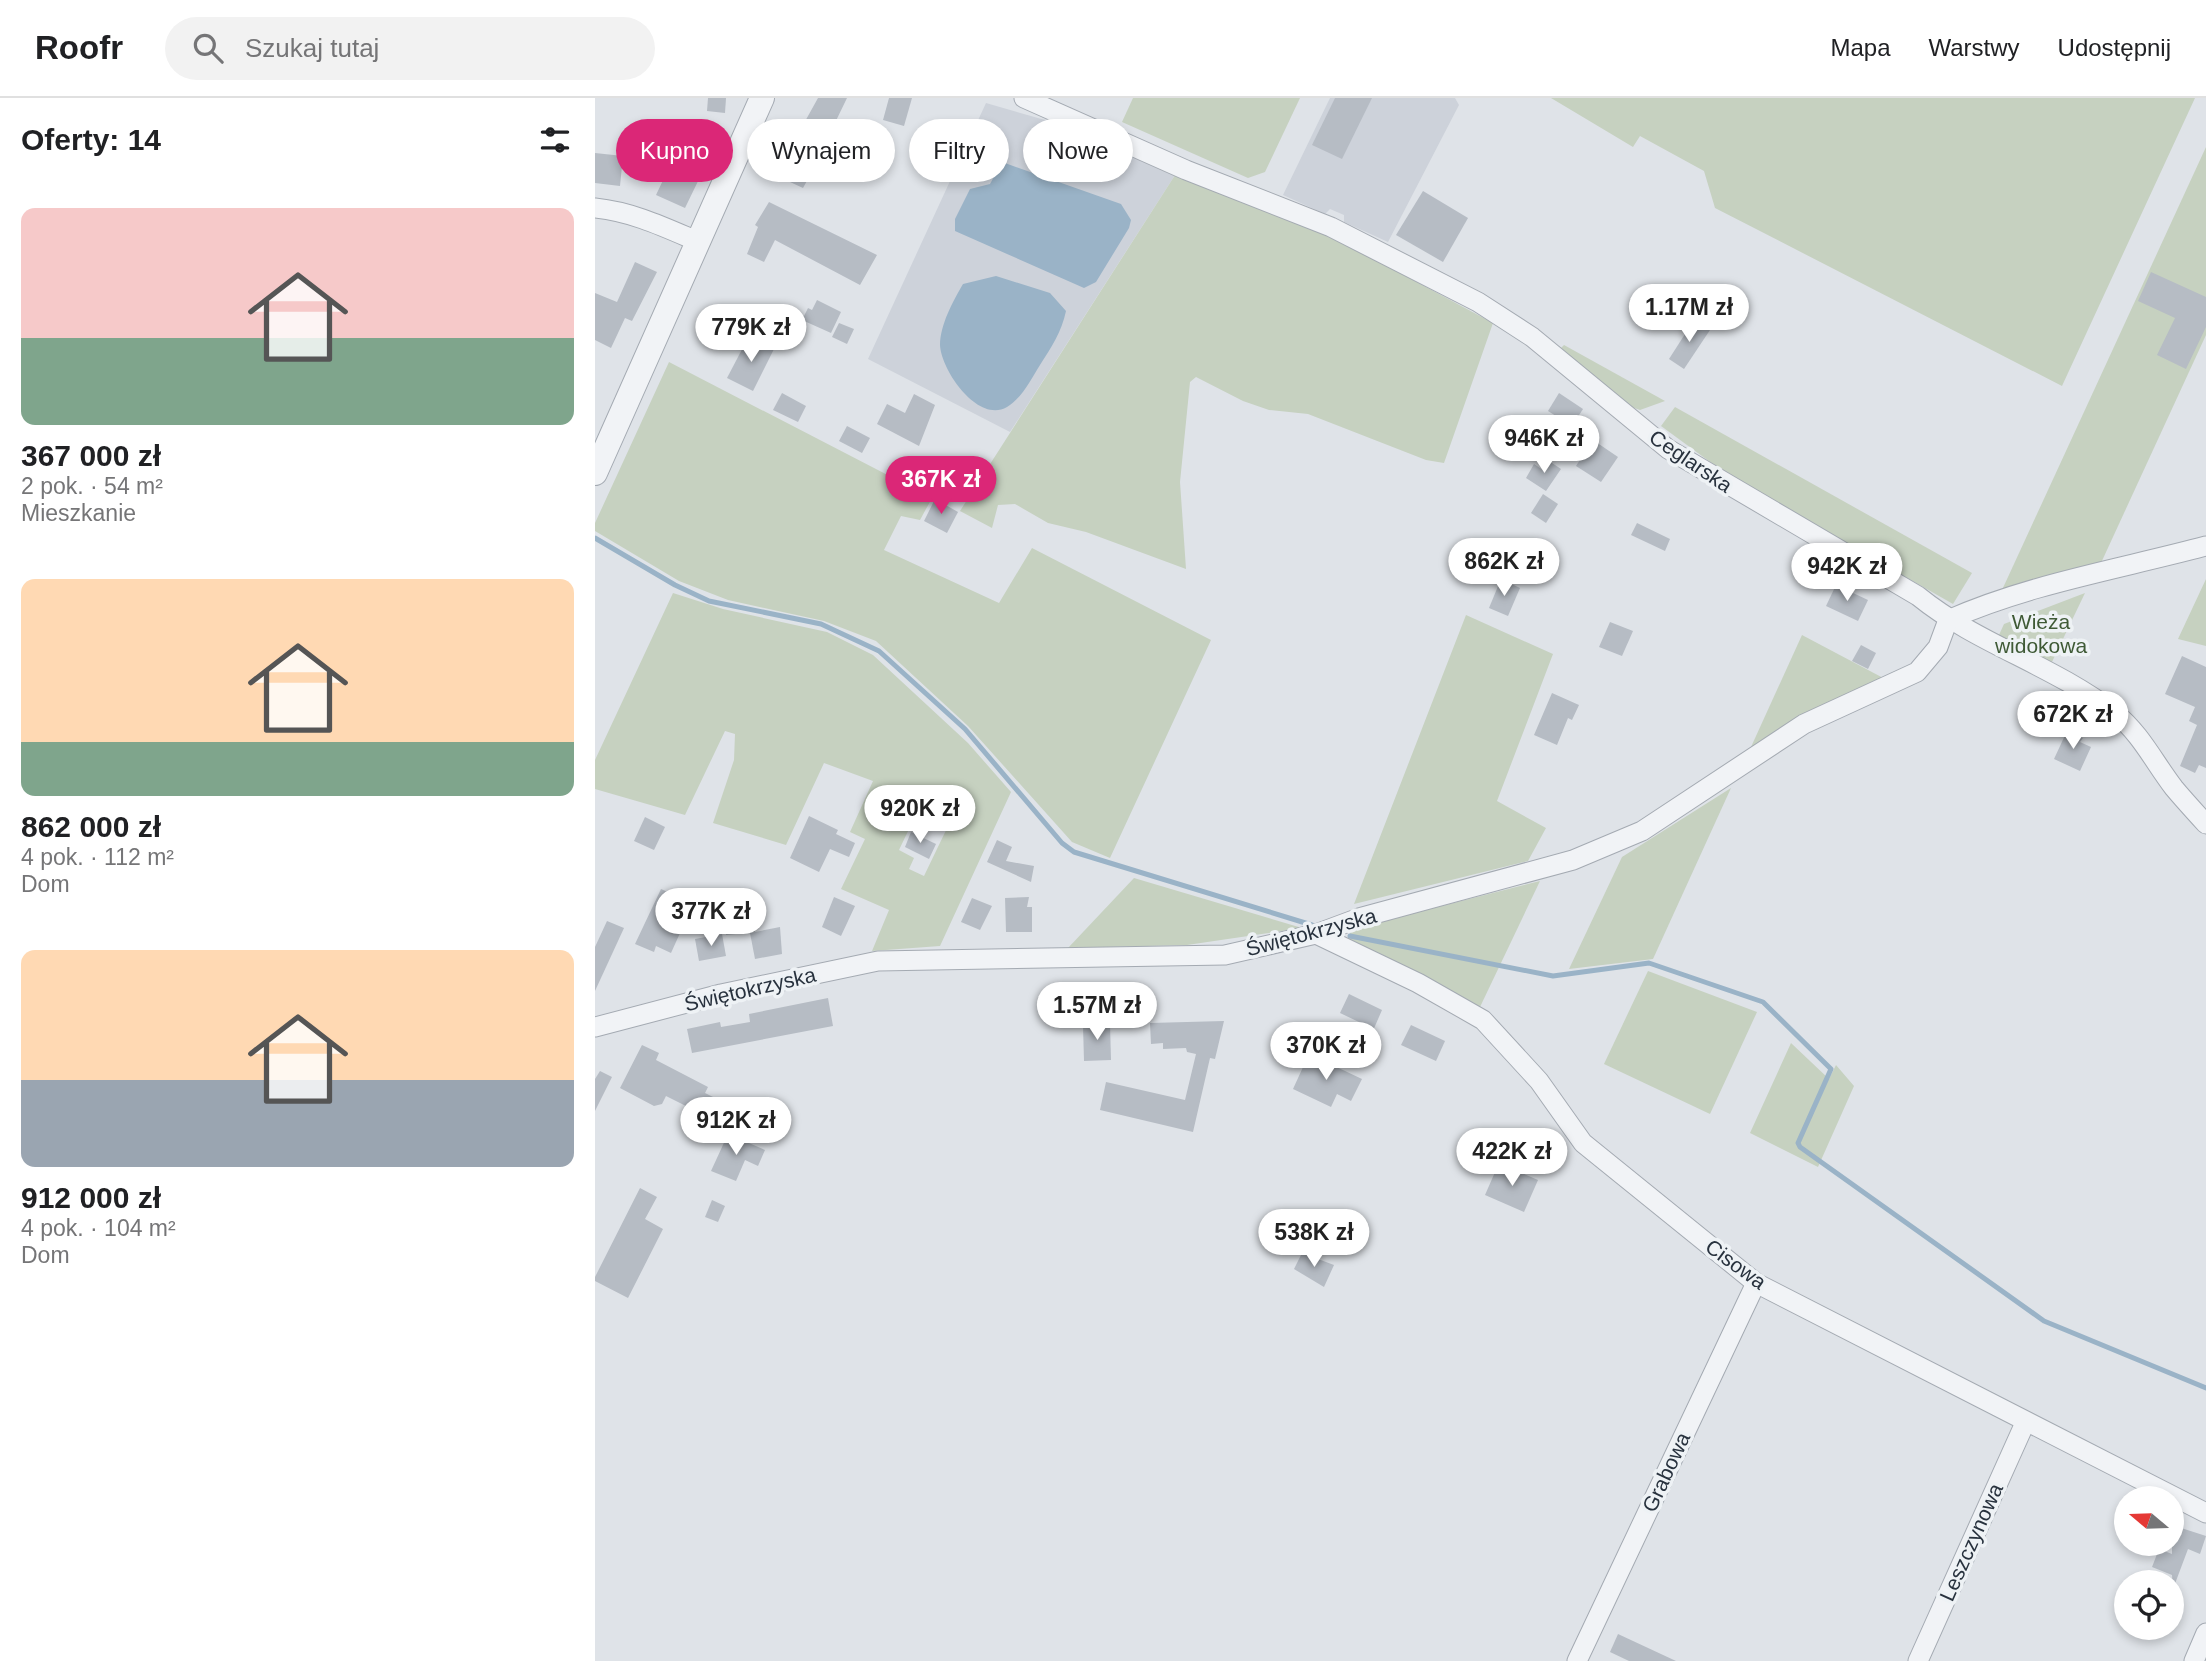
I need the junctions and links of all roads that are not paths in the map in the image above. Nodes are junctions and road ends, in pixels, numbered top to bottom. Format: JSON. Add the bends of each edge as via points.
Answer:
{"nodes":[{"id":1,"x":762,"y":98,"type":"edge"},
{"id":2,"x":1024,"y":98,"type":"edge"},
{"id":3,"x":595,"y":208,"type":"edge"},
{"id":4,"x":699,"y":242,"type":"junction"},
{"id":5,"x":595,"y":472,"type":"edge"},
{"id":6,"x":2206,"y":547,"type":"edge"},
{"id":7,"x":1948,"y":620,"type":"junction"},
{"id":8,"x":2206,"y":824,"type":"edge"},
{"id":9,"x":1320,"y":936,"type":"junction"},
{"id":10,"x":595,"y":1027,"type":"edge"},
{"id":11,"x":1756,"y":1283,"type":"junction"},
{"id":12,"x":2025,"y":1423,"type":"junction"},
{"id":13,"x":2206,"y":1513,"type":"edge"},
{"id":14,"x":2205,"y":1640,"type":"edge"},
{"id":15,"x":1577,"y":1661,"type":"edge"},
{"id":16,"x":1918,"y":1661,"type":"edge"},
{"id":17,"x":2194,"y":1661,"type":"edge"}],
"edges":[{"from":1,"to":4,"type":"street"},
{"from":2,"to":7,"type":"street","name":"Ceglarska","via":[[1186,170],[1331,227],[1478,302],[1532,337],[1668,449],[1919,596]]},
{"from":3,"to":4,"type":"street","via":[[644,218]]},
{"from":4,"to":5,"type":"street"},
{"from":6,"to":7,"type":"street","via":[[2021,603],[1979,606]]},
{"from":7,"to":8,"type":"street","name":"Ceglarska","via":[[2026,657],[2115,714],[2136,732]]},
{"from":7,"to":9,"type":"street","name":"Świętokrzyska","via":[[1938,647],[1917,672],[1804,724],[1642,831],[1573,860],[1359,918]]},
{"from":9,"to":10,"type":"street","name":"Świętokrzyska","via":[[1225,955],[878,961]]},
{"from":9,"to":11,"type":"street","name":"Cisowa","via":[[1483,1020],[1539,1081],[1583,1143]]},
{"from":11,"to":12,"type":"street","name":"Cisowa"},
{"from":11,"to":15,"type":"street","name":"Grabowa"},
{"from":12,"to":13,"type":"street","name":"Cisowa"},
{"from":12,"to":16,"type":"street","name":"Leszczynowa"},
{"from":14,"to":17,"type":"street"}]}
